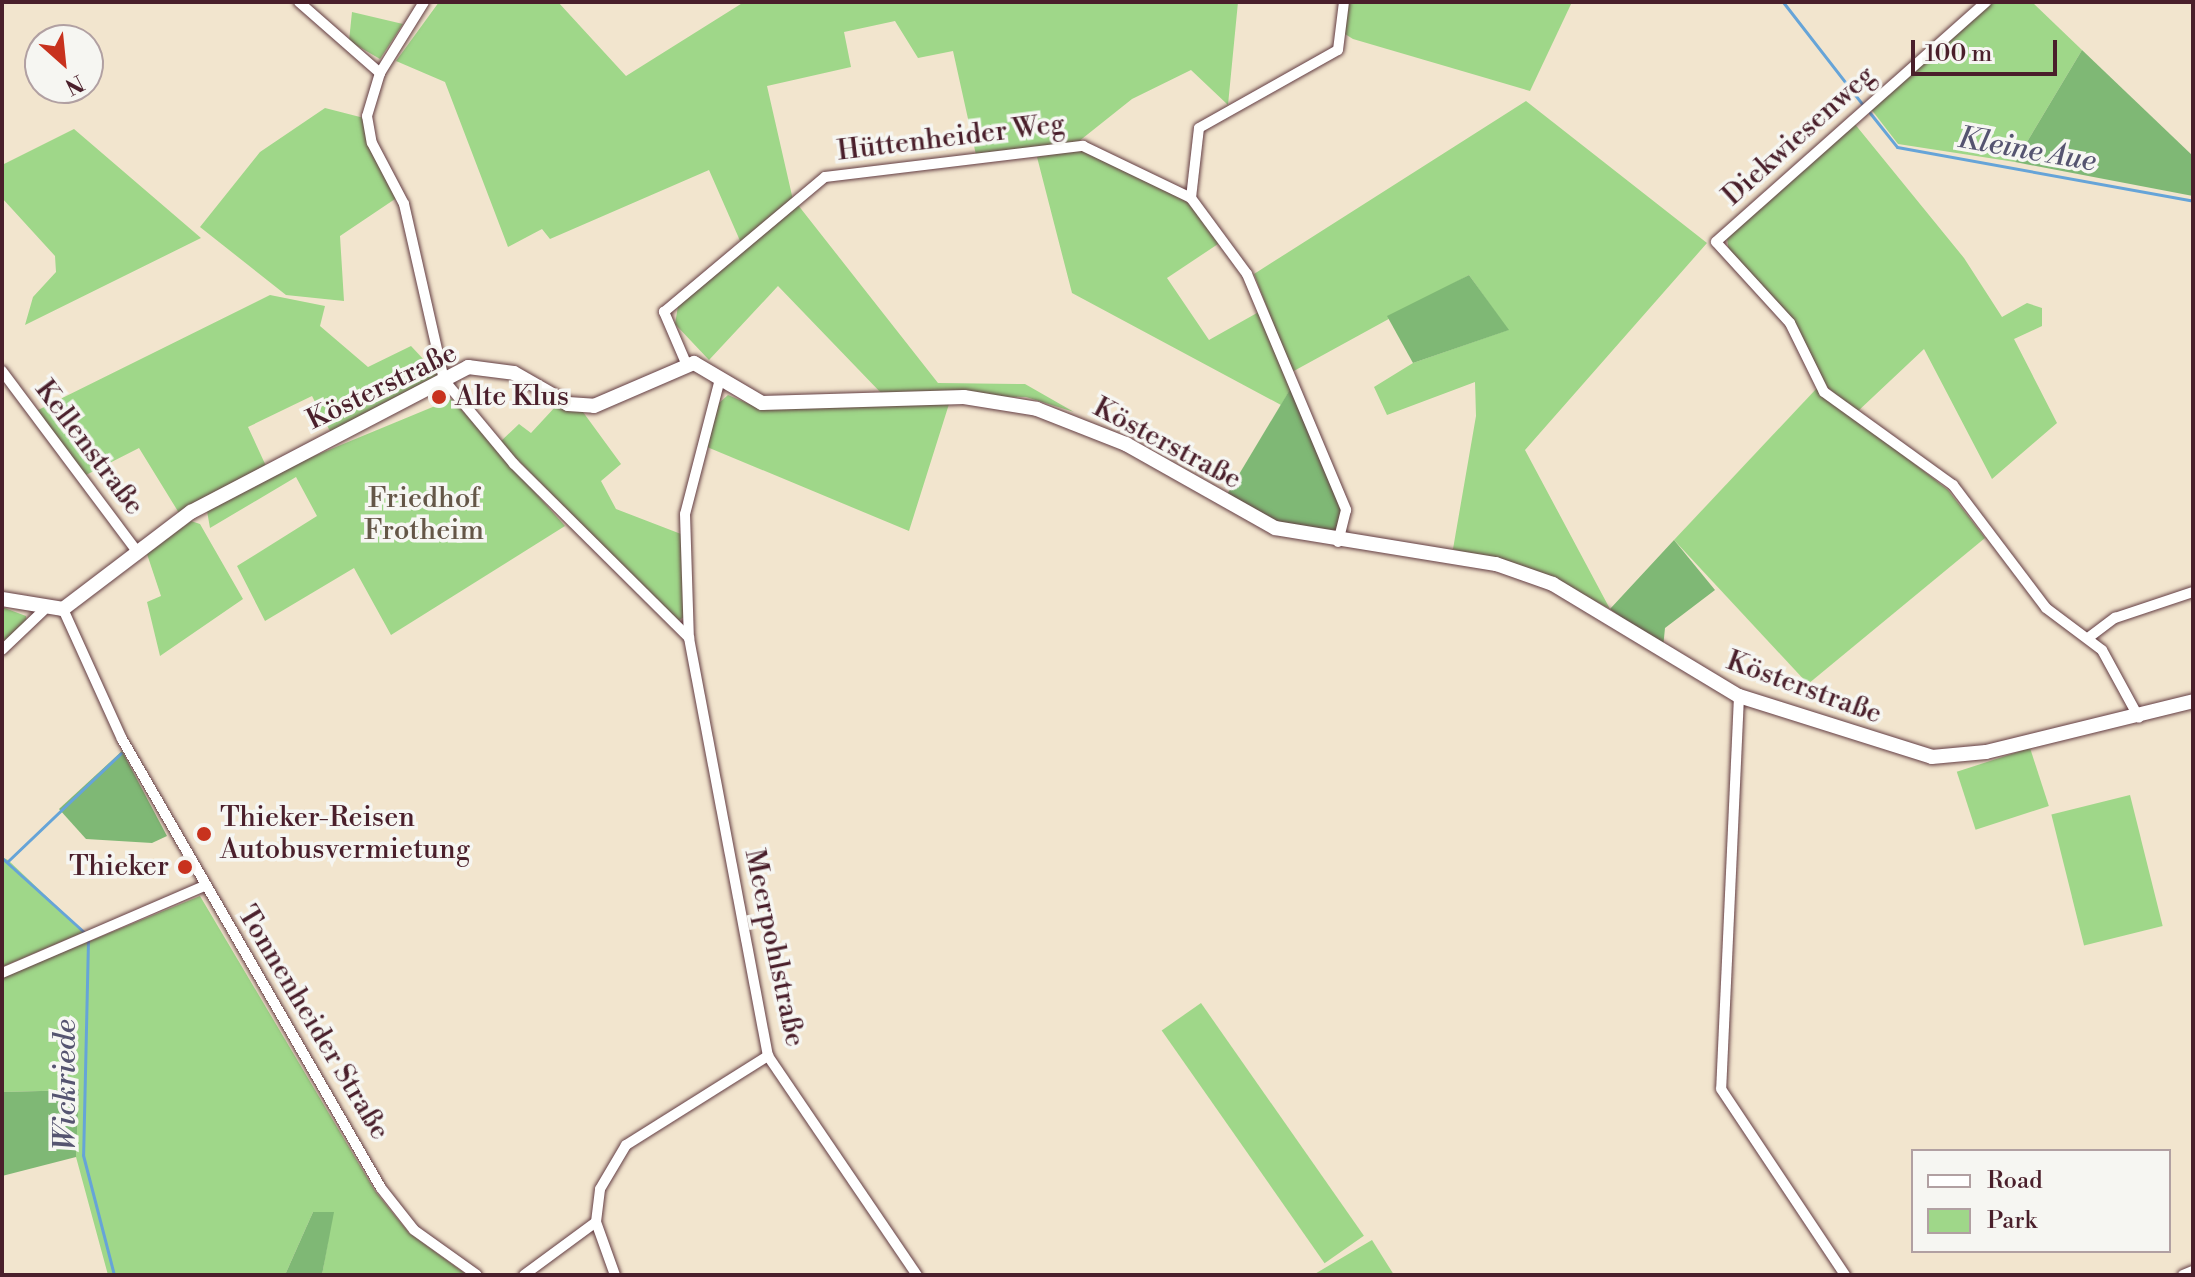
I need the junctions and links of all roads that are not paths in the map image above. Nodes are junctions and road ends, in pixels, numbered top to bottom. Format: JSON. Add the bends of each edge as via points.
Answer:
{"nodes":[{"id":1,"x":299,"y":2,"type":"edge"},
{"id":2,"x":424,"y":2,"type":"edge"},
{"id":3,"x":1344,"y":2,"type":"edge"},
{"id":4,"x":1986,"y":2,"type":"edge"},
{"id":5,"x":380,"y":73,"type":"junction"},
{"id":6,"x":1191,"y":198,"type":"junction"},
{"id":7,"x":686,"y":363,"type":"junction"},
{"id":8,"x":2,"y":371,"type":"edge"},
{"id":9,"x":720,"y":379,"type":"junction"},
{"id":10,"x":444,"y":380,"type":"junction"},
{"id":11,"x":1337,"y":543,"type":"junction"},
{"id":12,"x":138,"y":553,"type":"junction"},
{"id":13,"x":2193,"y":592,"type":"edge"},
{"id":14,"x":2,"y":599,"type":"edge"},
{"id":15,"x":63,"y":609,"type":"junction"},
{"id":16,"x":43,"y":611,"type":"junction"},
{"id":17,"x":689,"y":638,"type":"junction"},
{"id":18,"x":2088,"y":638,"type":"junction"},
{"id":19,"x":2,"y":650,"type":"edge"},
{"id":20,"x":1739,"y":696,"type":"junction"},
{"id":21,"x":2193,"y":701,"type":"edge"},
{"id":22,"x":2139,"y":718,"type":"junction"},
{"id":23,"x":202,"y":887,"type":"junction"},
{"id":24,"x":2,"y":973,"type":"edge"},
{"id":25,"x":768,"y":1056,"type":"junction"},
{"id":26,"x":596,"y":1222,"type":"junction"},
{"id":27,"x":2193,"y":1271,"type":"edge"},
{"id":28,"x":477,"y":1275,"type":"edge"},
{"id":29,"x":524,"y":1275,"type":"edge"},
{"id":30,"x":615,"y":1275,"type":"edge"},
{"id":31,"x":917,"y":1275,"type":"edge"},
{"id":32,"x":1845,"y":1275,"type":"edge"},
{"id":33,"x":2183,"y":1275,"type":"edge"}],
"edges":[{"from":1,"to":5,"type":"street"},
{"from":2,"to":5,"type":"street"},
{"from":3,"to":6,"type":"street","via":[[1338,50],[1199,128]]},
{"from":4,"to":18,"type":"street","name":"Diekwiesenweg","via":[[1716,242],[1790,323],[1824,392],[1953,485],[2046,608]]},
{"from":5,"to":10,"type":"street","via":[[367,116],[372,143],[404,204]]},
{"from":6,"to":7,"type":"street","name":"Hüttenheider Weg","via":[[1083,146],[825,177],[664,312]]},
{"from":6,"to":11,"type":"street","via":[[1269,315],[1346,510]]},
{"from":7,"to":9,"type":"main road","name":"Kösterstraße"},
{"from":7,"to":10,"type":"main road","name":"Kösterstraße","via":[[594,406],[568,404],[514,373],[468,367]]},
{"from":8,"to":12,"type":"street","name":"Kellenstraße"},
{"from":9,"to":11,"type":"main road","name":"Kösterstraße","via":[[762,403],[964,397],[1037,409],[1126,444],[1275,528]]},
{"from":9,"to":17,"type":"street","name":"Meerpohlstraße","via":[[685,514]]},
{"from":10,"to":12,"type":"main road","name":"Kösterstraße","via":[[413,402],[234,486]]},
{"from":10,"to":17,"type":"street","via":[[524,475]]},
{"from":11,"to":20,"type":"main road","name":"Kösterstraße","via":[[1439,551],[1553,584]]},
{"from":12,"to":15,"type":"main road","name":"Kösterstraße"},
{"from":13,"to":18,"type":"street","via":[[2115,618]]},
{"from":14,"to":16,"type":"main road"},
{"from":15,"to":16,"type":"main road"},
{"from":15,"to":23,"type":"street","name":"Tonnenheider Straße","via":[[122,739]]},
{"from":16,"to":19,"type":"street"},
{"from":17,"to":25,"type":"street","name":"Meerpohlstraße"},
{"from":18,"to":22,"type":"street"},
{"from":20,"to":22,"type":"main road","name":"Kösterstraße","via":[[1932,757]]},
{"from":20,"to":32,"type":"street","via":[[1721,1089]]},
{"from":21,"to":22,"type":"main road","name":"Kösterstraße"},
{"from":23,"to":24,"type":"street"},
{"from":23,"to":28,"type":"street","name":"Tonnenheider Straße","via":[[381,1188],[414,1230]]},
{"from":25,"to":26,"type":"street","via":[[626,1145],[600,1189]]},
{"from":25,"to":31,"type":"street","name":"Meerpohlstraße"},
{"from":26,"to":29,"type":"street"},
{"from":26,"to":30,"type":"street"},
{"from":27,"to":33,"type":"street"}]}
